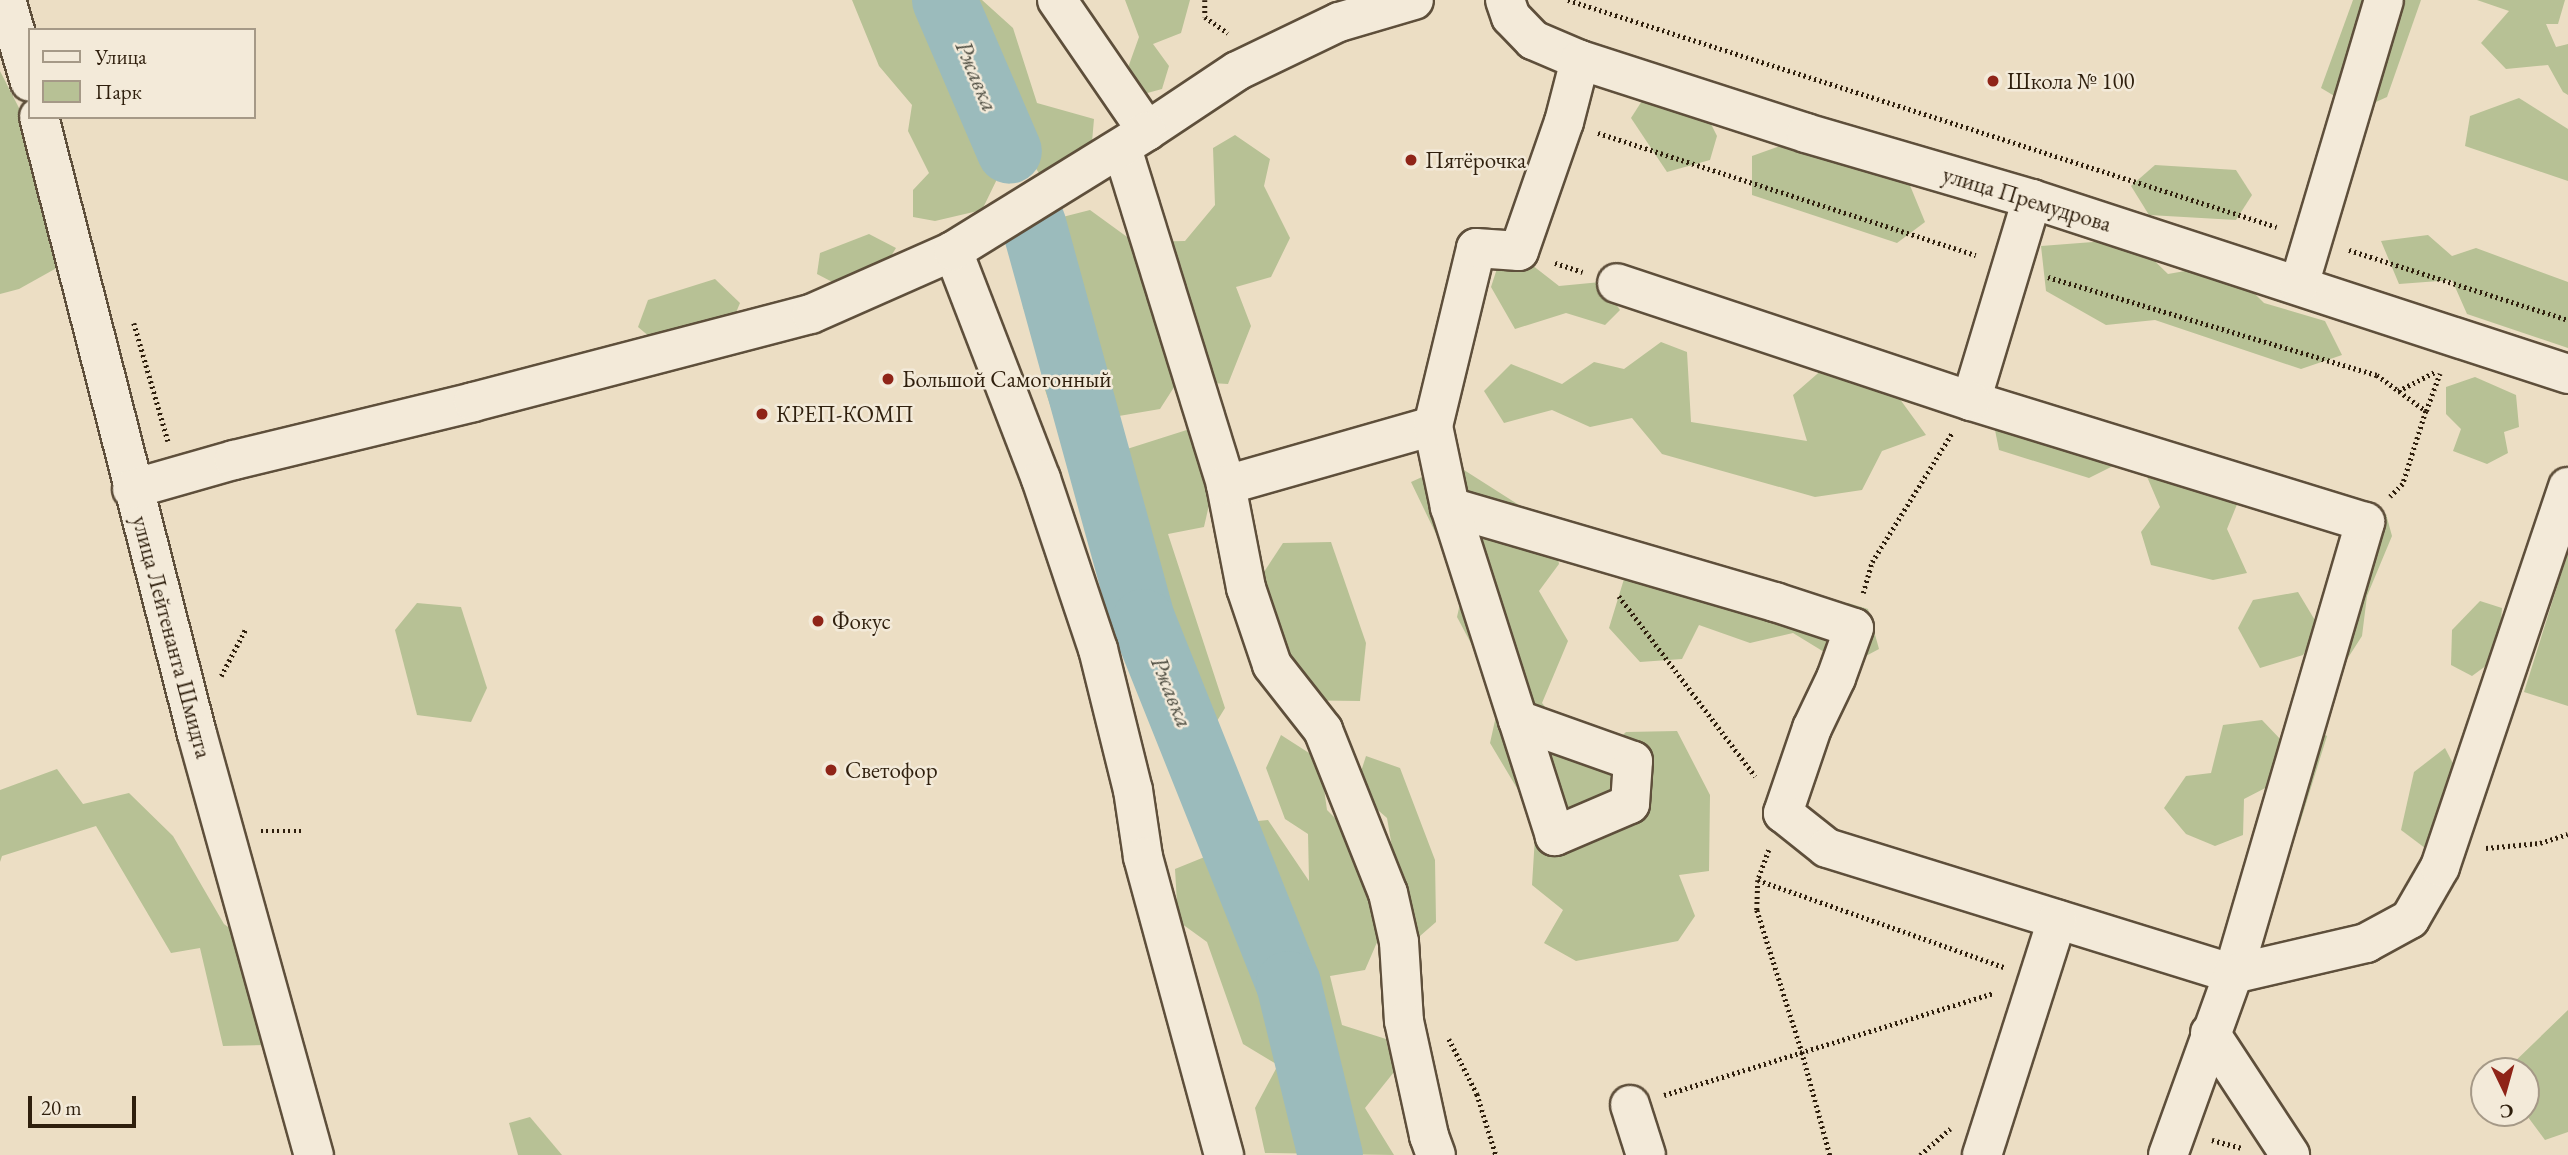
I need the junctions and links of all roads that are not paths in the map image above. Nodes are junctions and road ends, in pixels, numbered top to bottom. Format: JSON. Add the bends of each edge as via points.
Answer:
{"nodes":[{"id":1,"x":6,"y":0,"type":"edge"},
{"id":2,"x":1057,"y":0,"type":"edge"},
{"id":3,"x":1414,"y":0,"type":"edge"},
{"id":4,"x":1505,"y":0,"type":"edge"},
{"id":5,"x":2384,"y":0,"type":"edge"},
{"id":6,"x":1580,"y":60,"type":"junction"},
{"id":7,"x":28,"y":75,"type":"edge"},
{"id":8,"x":40,"y":119,"type":"edge"},
{"id":9,"x":1134,"y":139,"type":"junction"},
{"id":10,"x":2032,"y":199,"type":"junction"},
{"id":11,"x":953,"y":251,"type":"junction"},
{"id":12,"x":1617,"y":283,"type":"road end"},
{"id":13,"x":2299,"y":285,"type":"junction"},
{"id":14,"x":2568,"y":374,"type":"edge"},
{"id":15,"x":1971,"y":401,"type":"junction"},
{"id":16,"x":1433,"y":426,"type":"junction"},
{"id":17,"x":1226,"y":485,"type":"junction"},
{"id":18,"x":2568,"y":487,"type":"edge"},
{"id":19,"x":132,"y":489,"type":"junction"},
{"id":20,"x":1450,"y":507,"type":"junction"},
{"id":21,"x":1518,"y":720,"type":"dead end"},
{"id":22,"x":2057,"y":920,"type":"junction"},
{"id":23,"x":2233,"y":974,"type":"junction"},
{"id":24,"x":2210,"y":1033,"type":"junction"},
{"id":25,"x":1630,"y":1105,"type":"road end"},
{"id":26,"x":2172,"y":1142,"type":"edge"},
{"id":27,"x":2272,"y":1153,"type":"edge"},
{"id":28,"x":314,"y":1155,"type":"edge"},
{"id":29,"x":1224,"y":1155,"type":"edge"},
{"id":30,"x":1437,"y":1155,"type":"edge"},
{"id":31,"x":1646,"y":1155,"type":"edge"},
{"id":32,"x":1982,"y":1155,"type":"edge"}],
"edges":[{"from":1,"to":7,"type":"street"},
{"from":2,"to":9,"type":"street"},
{"from":3,"to":9,"type":"street","via":[[1339,22],[1237,71]]},
{"from":4,"to":6,"type":"street","name":"улица Премудрова","via":[[1511,17],[1533,40]]},
{"from":5,"to":13,"type":"street"},
{"from":6,"to":10,"type":"street","name":"улица Премудрова"},
{"from":6,"to":16,"type":"street","via":[[1519,251],[1476,248]]},
{"from":8,"to":19,"type":"street","name":"улица Лейтенанта Шмидта"},
{"from":9,"to":11,"type":"street"},
{"from":9,"to":17,"type":"street"},
{"from":10,"to":13,"type":"street","name":"улица Премудрова"},
{"from":10,"to":15,"type":"street"},
{"from":11,"to":19,"type":"street","via":[[811,314]]},
{"from":11,"to":29,"type":"street","via":[[1041,479],[1098,649],[1133,790],[1143,857]]},
{"from":12,"to":15,"type":"street"},
{"from":13,"to":14,"type":"street","name":"улица Премудрова"},
{"from":15,"to":23,"type":"street","via":[[2365,523]]},
{"from":16,"to":17,"type":"street"},
{"from":16,"to":20,"type":"street"},
{"from":17,"to":30,"type":"street","via":[[1246,588],[1272,665],[1323,730],[1388,893],[1399,942],[1404,1021]]},
{"from":18,"to":23,"type":"street","via":[[2440,867],[2410,919],[2366,943]]},
{"from":19,"to":28,"type":"street","name":"улица Лейтенанта Шмидта"},
{"from":20,"to":21,"type":"street"},
{"from":20,"to":22,"type":"street","via":[[1854,628],[1783,813],[1827,848]]},
{"from":22,"to":23,"type":"street"},
{"from":22,"to":32,"type":"street"},
{"from":23,"to":24,"type":"street"},
{"from":24,"to":26,"type":"street"},
{"from":24,"to":27,"type":"street"},
{"from":25,"to":31,"type":"street"}]}
